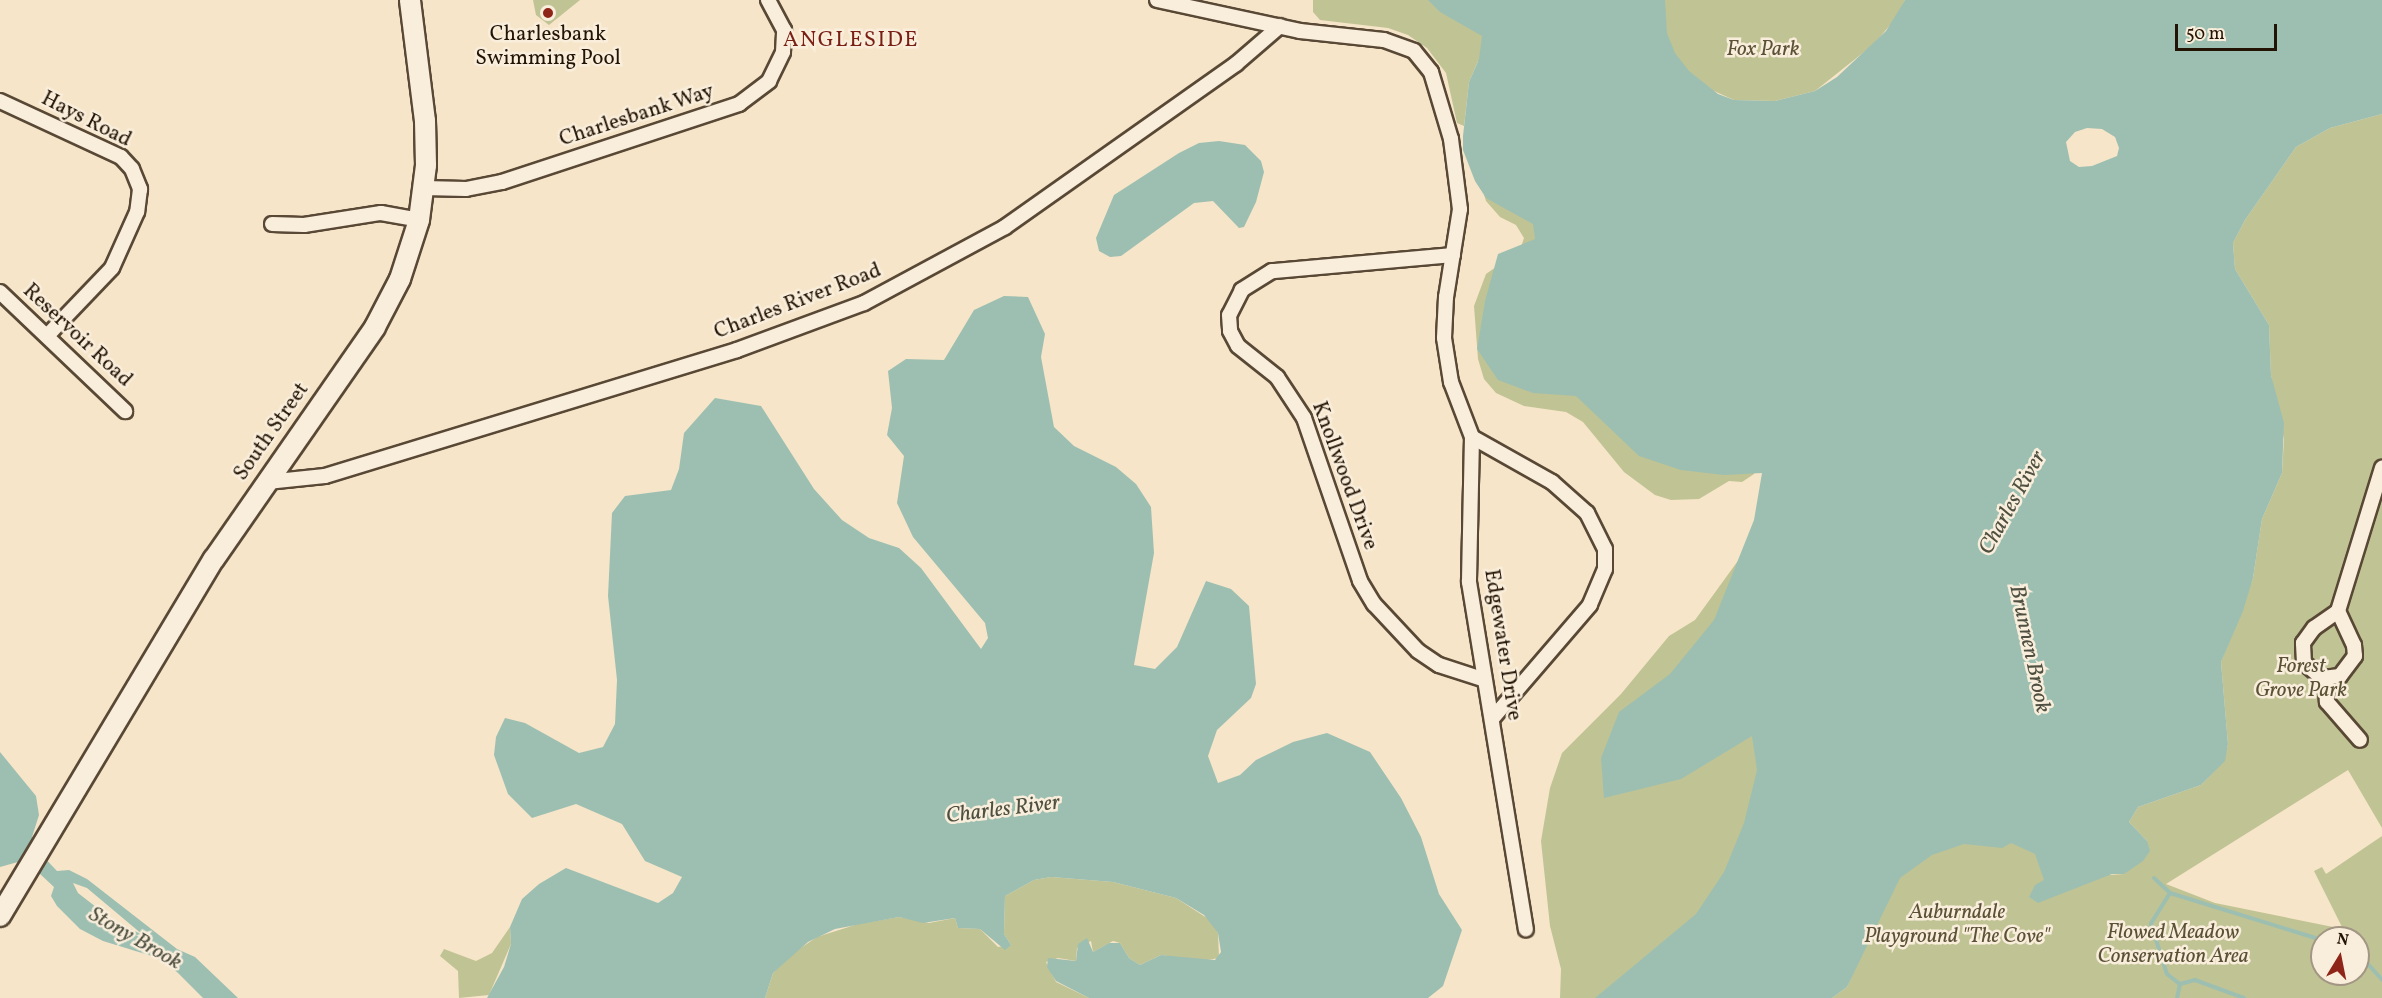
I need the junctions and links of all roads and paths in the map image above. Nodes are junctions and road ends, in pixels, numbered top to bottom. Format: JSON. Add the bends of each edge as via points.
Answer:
{"nodes":[{"id":1,"x":410,"y":0,"type":"edge"},
{"id":2,"x":768,"y":0,"type":"edge"},
{"id":3,"x":1157,"y":0,"type":"edge"},
{"id":4,"x":1280,"y":26,"type":"junction"},
{"id":5,"x":0,"y":101,"type":"edge"},
{"id":6,"x":424,"y":188,"type":"junction"},
{"id":7,"x":419,"y":220,"type":"junction"},
{"id":8,"x":272,"y":224,"type":"dead end"},
{"id":9,"x":1453,"y":255,"type":"junction"},
{"id":10,"x":0,"y":292,"type":"edge"},
{"id":11,"x":47,"y":336,"type":"junction"},
{"id":12,"x":126,"y":411,"type":"dead end"},
{"id":13,"x":1472,"y":437,"type":"junction"},
{"id":14,"x":2382,"y":468,"type":"edge"},
{"id":15,"x":267,"y":482,"type":"junction"},
{"id":16,"x":2338,"y":611,"type":"junction"},
{"id":17,"x":1482,"y":679,"type":"junction"},
{"id":18,"x":2326,"y":679,"type":"junction"},
{"id":19,"x":1492,"y":719,"type":"junction"},
{"id":20,"x":2360,"y":740,"type":"dead end"},
{"id":21,"x":0,"y":916,"type":"edge"},
{"id":22,"x":1526,"y":928,"type":"dead end"}],
"edges":[{"from":1,"to":6,"type":"main road","name":"South Street","via":[[425,121]]},
{"from":2,"to":6,"type":"street","name":"Charlesbank Way","via":[[784,30],[783,52],[769,81],[739,104],[502,182],[466,189]]},
{"from":3,"to":4,"type":"street","name":"Edgewater Drive"},
{"from":4,"to":9,"type":"street","name":"Edgewater Drive","via":[[1384,40],[1414,51],[1424,60],[1451,139],[1460,209]]},
{"from":4,"to":15,"type":"street","name":"Charles River Road","via":[[1236,64],[1012,222],[939,266],[864,303],[737,350],[325,476]]},
{"from":5,"to":11,"type":"street","name":"Hays Road","via":[[121,157],[132,169],[140,189],[137,212],[112,268]]},
{"from":6,"to":7,"type":"main road","name":"South Street"},
{"from":7,"to":8,"type":"street","via":[[381,213],[319,224]]},
{"from":7,"to":15,"type":"main road","name":"South Street","via":[[400,279],[384,312]]},
{"from":9,"to":13,"type":"street","name":"Edgewater Drive","via":[[1444,338],[1451,382]]},
{"from":9,"to":17,"type":"street","name":"Knollwood Drive","via":[[1272,271],[1242,290],[1229,315],[1230,331],[1238,346],[1289,390],[1304,418],[1360,580],[1374,604],[1418,651],[1439,665]]},
{"from":10,"to":11,"type":"street","name":"Reservoir Road"},
{"from":11,"to":12,"type":"street","name":"Reservoir Road"},
{"from":13,"to":17,"type":"street","name":"Edgewater Drive","via":[[1474,472],[1468,553]]},
{"from":13,"to":19,"type":"street","via":[[1552,482],[1587,513],[1605,549],[1605,569],[1590,605]]},
{"from":14,"to":16,"type":"street"},
{"from":15,"to":21,"type":"main road","name":"South Street","via":[[214,559]]},
{"from":16,"to":18,"type":"street","via":[[2355,656],[2345,673]]},
{"from":16,"to":18,"type":"street","via":[[2309,633],[2301,649],[2306,668]]},
{"from":17,"to":19,"type":"street","name":"Edgewater Drive"},
{"from":18,"to":20,"type":"street","via":[[2327,702]]},
{"from":19,"to":22,"type":"street","name":"Edgewater Drive"}]}
